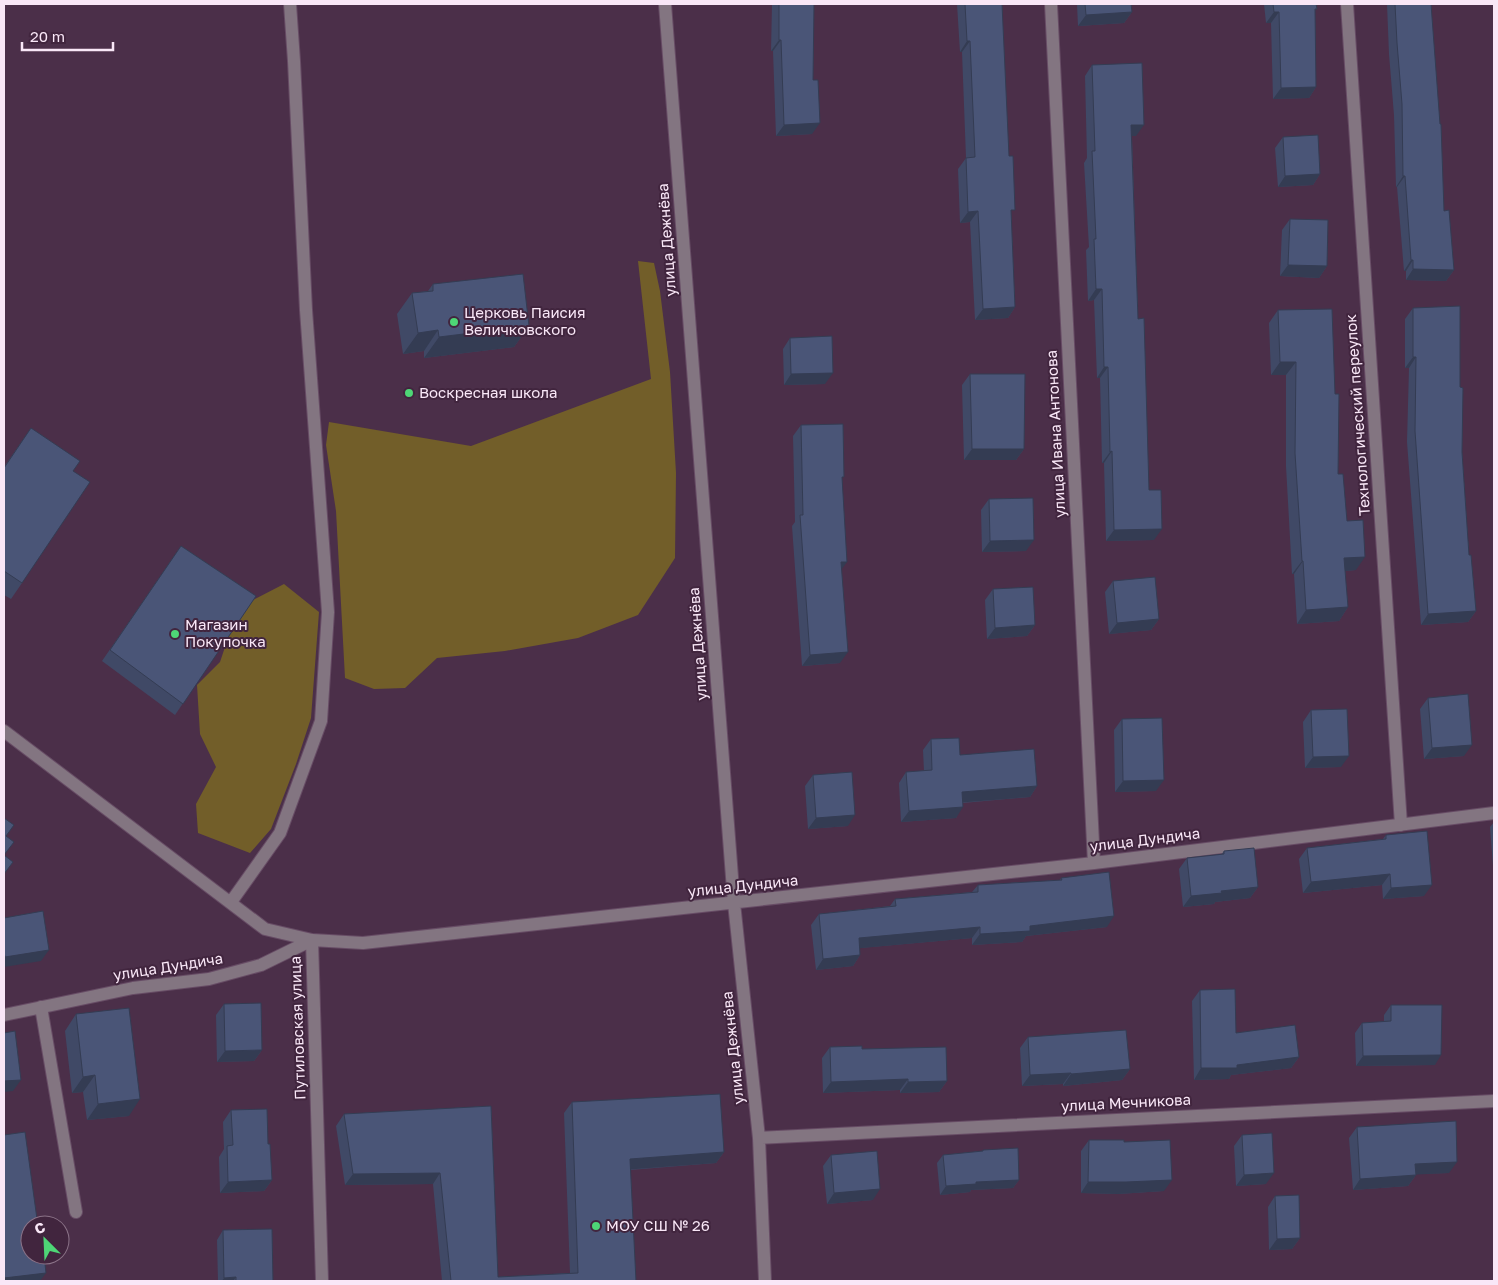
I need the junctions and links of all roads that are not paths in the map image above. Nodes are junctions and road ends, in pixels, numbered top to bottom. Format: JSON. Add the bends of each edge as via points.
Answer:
{"nodes":[{"id":1,"x":290,"y":4,"type":"edge"},
{"id":2,"x":665,"y":4,"type":"edge"},
{"id":3,"x":1051,"y":4,"type":"edge"},
{"id":4,"x":1347,"y":4,"type":"edge"},
{"id":5,"x":4,"y":731,"type":"edge"},
{"id":6,"x":1494,"y":813,"type":"edge"},
{"id":7,"x":1401,"y":825,"type":"junction"},
{"id":8,"x":1094,"y":863,"type":"junction"},
{"id":9,"x":231,"y":902,"type":"junction"},
{"id":10,"x":734,"y":903,"type":"junction"},
{"id":11,"x":312,"y":940,"type":"junction"},
{"id":12,"x":41,"y":1007,"type":"junction"},
{"id":13,"x":4,"y":1015,"type":"edge"},
{"id":14,"x":1494,"y":1101,"type":"edge"},
{"id":15,"x":759,"y":1138,"type":"junction"},
{"id":16,"x":76,"y":1212,"type":"dead end"},
{"id":17,"x":322,"y":1281,"type":"edge"},
{"id":18,"x":766,"y":1281,"type":"edge"}],
"edges":[{"from":1,"to":9,"type":"street","via":[[306,310],[328,612],[321,721],[280,833]]},
{"from":2,"to":10,"type":"street","name":"улица Дежнёва"},
{"from":3,"to":8,"type":"street","name":"улица Ивана Антонова"},
{"from":4,"to":7,"type":"street","name":"Технологический переулок"},
{"from":5,"to":9,"type":"street","name":"Путиловская улица"},
{"from":6,"to":7,"type":"street","name":"улица Дундича"},
{"from":7,"to":8,"type":"street","name":"улица Дундича"},
{"from":8,"to":10,"type":"street","name":"улица Дундича"},
{"from":9,"to":11,"type":"street","name":"Путиловская улица","via":[[265,929]]},
{"from":10,"to":11,"type":"street","name":"улица Дундича","via":[[363,943]]},
{"from":10,"to":15,"type":"street","name":"улица Дежнёва"},
{"from":11,"to":12,"type":"street","name":"улица Дундича","via":[[262,965],[209,979],[133,988]]},
{"from":11,"to":17,"type":"street","name":"Путиловская улица"},
{"from":12,"to":13,"type":"street","name":"улица Дундича"},
{"from":12,"to":16,"type":"street"},
{"from":14,"to":15,"type":"street","name":"улица Мечникова"},
{"from":15,"to":18,"type":"street","name":"улица Дежнёва"}]}
